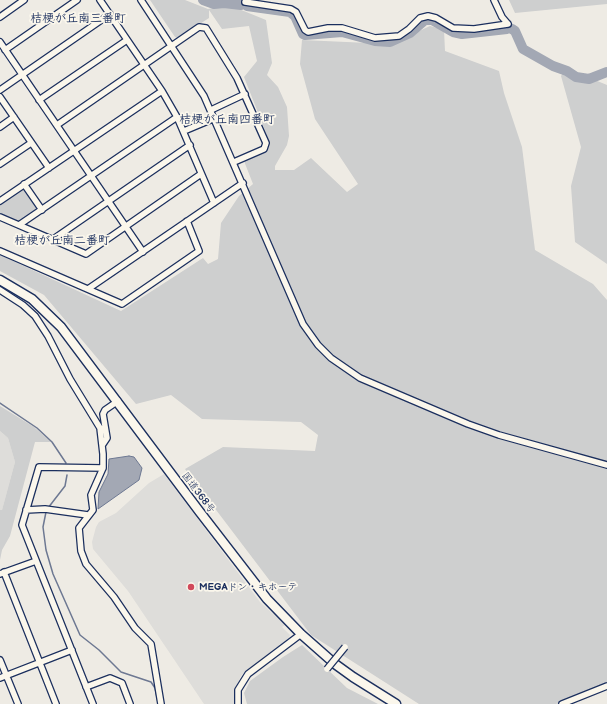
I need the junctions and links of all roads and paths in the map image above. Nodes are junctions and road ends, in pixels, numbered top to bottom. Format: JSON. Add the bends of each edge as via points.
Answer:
{"nodes":[{"id":1,"x":24,"y":0,"type":"edge"},
{"id":2,"x":77,"y":0,"type":"edge"},
{"id":3,"x":100,"y":0,"type":"edge"},
{"id":4,"x":141,"y":0,"type":"edge"},
{"id":5,"x":494,"y":0,"type":"edge"},
{"id":6,"x":245,"y":2,"type":"dead end"},
{"id":7,"x":110,"y":14,"type":"junction"},
{"id":8,"x":0,"y":17,"type":"edge"},
{"id":9,"x":127,"y":40,"type":"junction"},
{"id":10,"x":0,"y":42,"type":"edge"},
{"id":11,"x":172,"y":46,"type":"junction"},
{"id":12,"x":5,"y":50,"type":"junction"},
{"id":13,"x":145,"y":65,"type":"junction"},
{"id":14,"x":22,"y":75,"type":"junction"},
{"id":15,"x":0,"y":90,"type":"edge"},
{"id":16,"x":162,"y":91,"type":"junction"},
{"id":17,"x":245,"y":94,"type":"junction"},
{"id":18,"x":0,"y":97,"type":"edge"},
{"id":19,"x":39,"y":100,"type":"junction"},
{"id":20,"x":211,"y":110,"type":"junction"},
{"id":21,"x":14,"y":117,"type":"junction"},
{"id":22,"x":177,"y":117,"type":"junction"},
{"id":23,"x":215,"y":118,"type":"junction"},
{"id":24,"x":57,"y":125,"type":"junction"},
{"id":25,"x":0,"y":127,"type":"edge"},
{"id":26,"x":184,"y":131,"type":"junction"},
{"id":27,"x":31,"y":143,"type":"junction"},
{"id":28,"x":190,"y":145,"type":"junction"},
{"id":29,"x":74,"y":151,"type":"junction"},
{"id":30,"x":234,"y":162,"type":"junction"},
{"id":31,"x":0,"y":164,"type":"edge"},
{"id":32,"x":49,"y":168,"type":"junction"},
{"id":33,"x":201,"y":174,"type":"junction"},
{"id":34,"x":91,"y":175,"type":"junction"},
{"id":35,"x":243,"y":183,"type":"junction"},
{"id":36,"x":24,"y":184,"type":"junction"},
{"id":37,"x":0,"y":201,"type":"edge"},
{"id":38,"x":108,"y":201,"type":"junction"},
{"id":39,"x":214,"y":202,"type":"junction"},
{"id":40,"x":42,"y":210,"type":"junction"},
{"id":41,"x":0,"y":217,"type":"edge"},
{"id":42,"x":187,"y":221,"type":"junction"},
{"id":43,"x":19,"y":225,"type":"junction"},
{"id":44,"x":125,"y":227,"type":"junction"},
{"id":45,"x":52,"y":240,"type":"junction"},
{"id":46,"x":0,"y":251,"type":"edge"},
{"id":47,"x":143,"y":252,"type":"junction"},
{"id":48,"x":0,"y":280,"type":"edge"},
{"id":49,"x":88,"y":289,"type":"junction"},
{"id":50,"x":0,"y":290,"type":"edge"},
{"id":51,"x":118,"y":401,"type":"junction"},
{"id":52,"x":103,"y":444,"type":"junction"},
{"id":53,"x":607,"y":465,"type":"edge"},
{"id":54,"x":103,"y":468,"type":"junction"},
{"id":55,"x":26,"y":510,"type":"junction"},
{"id":56,"x":88,"y":515,"type":"junction"},
{"id":57,"x":36,"y":561,"type":"junction"},
{"id":58,"x":2,"y":573,"type":"edge"},
{"id":59,"x":300,"y":634,"type":"junction"},
{"id":60,"x":345,"y":647,"type":"dead end"},
{"id":61,"x":72,"y":650,"type":"junction"},
{"id":62,"x":0,"y":660,"type":"edge"},
{"id":63,"x":39,"y":662,"type":"junction"},
{"id":64,"x":327,"y":669,"type":"dead end"},
{"id":65,"x":6,"y":676,"type":"junction"},
{"id":66,"x":0,"y":678,"type":"edge"},
{"id":67,"x":607,"y":686,"type":"edge"},
{"id":68,"x":86,"y":687,"type":"junction"},
{"id":69,"x":18,"y":704,"type":"edge"},
{"id":70,"x":56,"y":704,"type":"edge"},
{"id":71,"x":93,"y":704,"type":"edge"},
{"id":72,"x":130,"y":704,"type":"edge"},
{"id":73,"x":161,"y":704,"type":"edge"},
{"id":74,"x":238,"y":704,"type":"edge"},
{"id":75,"x":396,"y":704,"type":"edge"},
{"id":76,"x":562,"y":704,"type":"edge"}],
"edges":[{"from":1,"to":8,"type":"street"},
{"from":2,"to":12,"type":"street"},
{"from":3,"to":7,"type":"street"},
{"from":4,"to":11,"type":"street"},
{"from":5,"to":6,"type":"street","via":[[508,24],[474,29],[453,28],[436,18],[425,16],[399,36],[384,39],[342,28],[308,32],[296,12],[291,9]]},
{"from":7,"to":9,"type":"street"},
{"from":7,"to":14,"type":"street"},
{"from":9,"to":13,"type":"street"},
{"from":9,"to":19,"type":"street"},
{"from":10,"to":12,"type":"street"},
{"from":11,"to":13,"type":"street"},
{"from":11,"to":17,"type":"street","via":[[199,27],[206,28]]},
{"from":11,"to":20,"type":"street"},
{"from":12,"to":14,"type":"street"},
{"from":13,"to":16,"type":"street"},
{"from":13,"to":24,"type":"street"},
{"from":14,"to":15,"type":"street"},
{"from":14,"to":19,"type":"street"},
{"from":16,"to":22,"type":"street"},
{"from":16,"to":29,"type":"street"},
{"from":17,"to":20,"type":"street"},
{"from":17,"to":30,"type":"street","via":[[266,143],[264,149]]},
{"from":18,"to":21,"type":"street"},
{"from":19,"to":24,"type":"street"},
{"from":20,"to":23,"type":"street"},
{"from":21,"to":25,"type":"street"},
{"from":21,"to":27,"type":"street"},
{"from":22,"to":26,"type":"street"},
{"from":22,"to":34,"type":"street"},
{"from":23,"to":26,"type":"street"},
{"from":23,"to":30,"type":"street"},
{"from":24,"to":29,"type":"street"},
{"from":26,"to":28,"type":"street"},
{"from":27,"to":31,"type":"street"},
{"from":27,"to":32,"type":"street"},
{"from":28,"to":33,"type":"street"},
{"from":28,"to":38,"type":"street"},
{"from":29,"to":32,"type":"street"},
{"from":29,"to":34,"type":"street"},
{"from":30,"to":35,"type":"street"},
{"from":32,"to":36,"type":"street"},
{"from":33,"to":39,"type":"street"},
{"from":33,"to":44,"type":"street"},
{"from":34,"to":38,"type":"street"},
{"from":34,"to":40,"type":"street"},
{"from":35,"to":39,"type":"street"},
{"from":35,"to":53,"type":"street","via":[[303,324],[318,345],[337,364],[360,378],[468,424]]},
{"from":36,"to":37,"type":"street"},
{"from":36,"to":40,"type":"street"},
{"from":38,"to":44,"type":"street"},
{"from":38,"to":45,"type":"street"},
{"from":39,"to":42,"type":"street"},
{"from":40,"to":43,"type":"street"},
{"from":41,"to":43,"type":"street"},
{"from":42,"to":47,"type":"street"},
{"from":42,"to":49,"type":"street","via":[[200,251],[174,269],[122,304]]},
{"from":43,"to":45,"type":"street"},
{"from":44,"to":45,"type":"street","via":[[86,254]]},
{"from":44,"to":47,"type":"street"},
{"from":46,"to":49,"type":"street"},
{"from":47,"to":49,"type":"street"},
{"from":48,"to":51,"type":"highway","name":"国道368号","via":[[32,298],[51,316]]},
{"from":50,"to":52,"type":"street","via":[[35,316],[100,428]]},
{"from":51,"to":52,"type":"street","via":[[103,414],[108,438]]},
{"from":51,"to":59,"type":"highway","name":"国道368号","via":[[267,599]]},
{"from":52,"to":54,"type":"street"},
{"from":54,"to":55,"type":"street","via":[[39,467]]},
{"from":54,"to":56,"type":"street","via":[[91,495],[93,510]]},
{"from":55,"to":56,"type":"street"},
{"from":55,"to":57,"type":"street","via":[[22,526]]},
{"from":56,"to":73,"type":"street","via":[[79,528],[83,559],[135,628],[151,644]]},
{"from":57,"to":58,"type":"street"},
{"from":57,"to":61,"type":"street"},
{"from":58,"to":63,"type":"street"},
{"from":59,"to":74,"type":"street","via":[[248,674],[238,690]]},
{"from":59,"to":75,"type":"highway","name":"国道368号","via":[[353,678]]},
{"from":60,"to":64,"type":"street","bridge":true},
{"from":61,"to":63,"type":"street"},
{"from":61,"to":68,"type":"street"},
{"from":62,"to":65,"type":"street"},
{"from":63,"to":65,"type":"street"},
{"from":63,"to":70,"type":"street"},
{"from":65,"to":66,"type":"street"},
{"from":65,"to":69,"type":"street"},
{"from":67,"to":76,"type":"street"},
{"from":68,"to":71,"type":"street"},
{"from":68,"to":72,"type":"street","via":[[110,678],[122,683]]}]}
